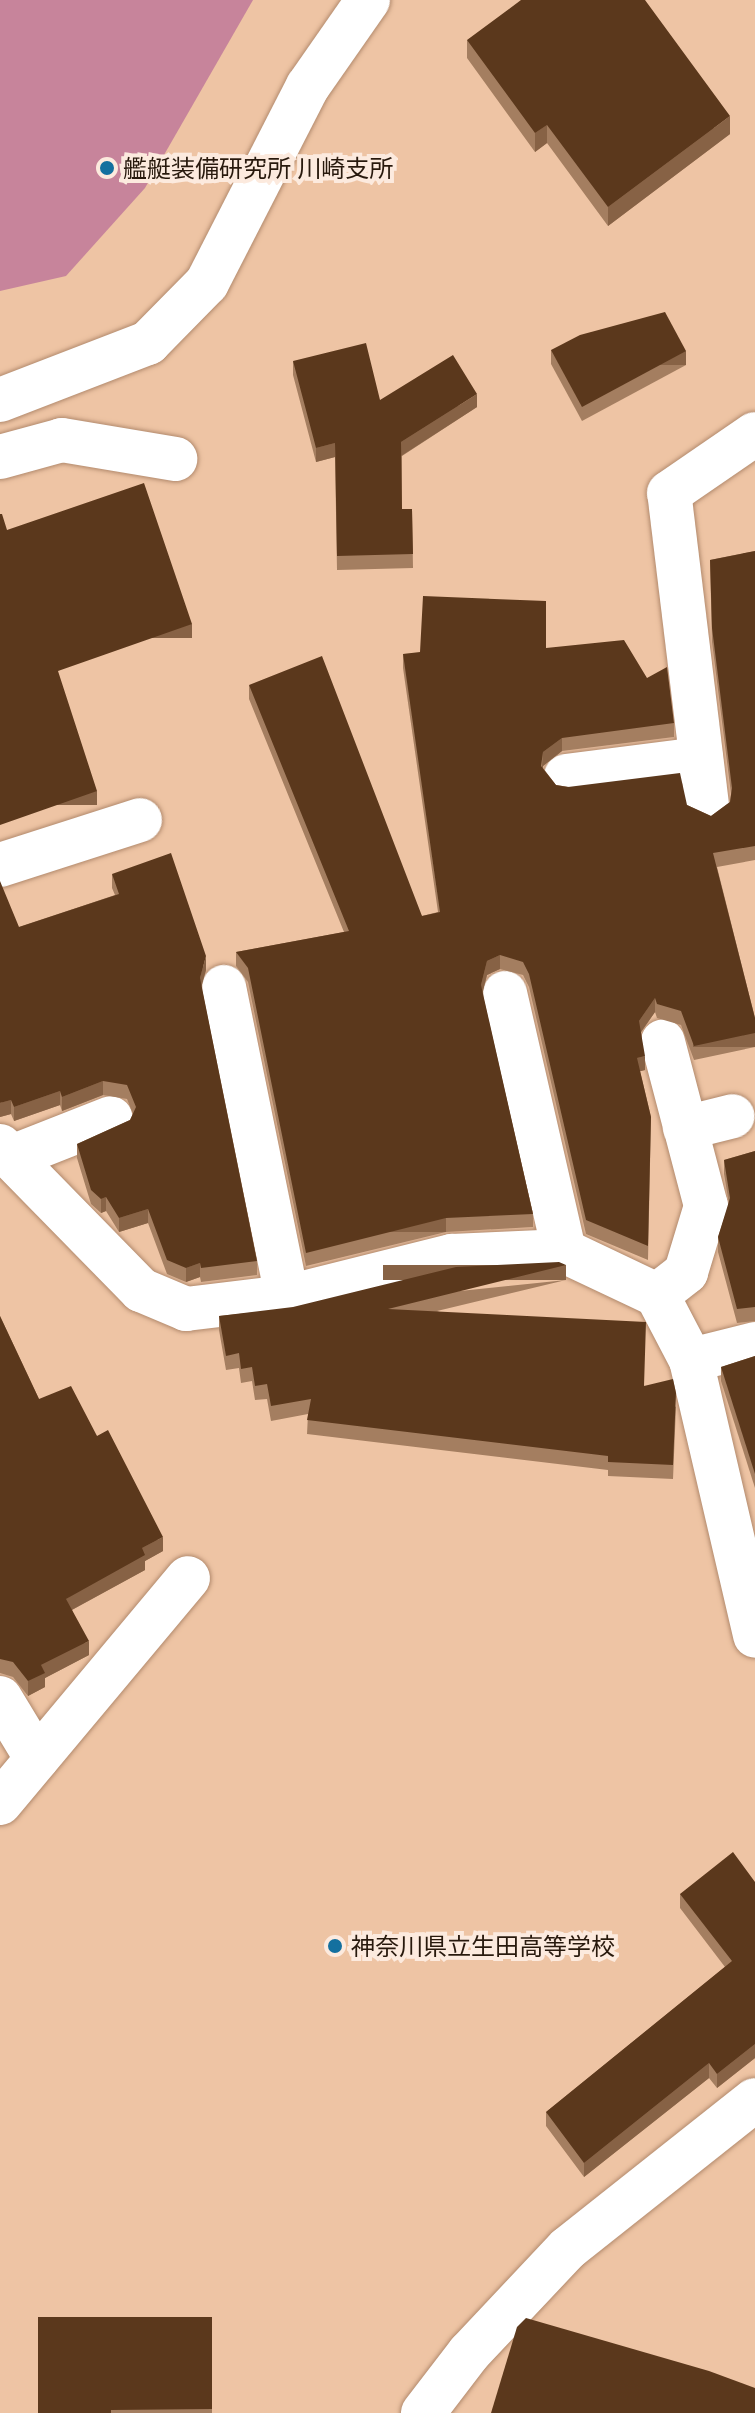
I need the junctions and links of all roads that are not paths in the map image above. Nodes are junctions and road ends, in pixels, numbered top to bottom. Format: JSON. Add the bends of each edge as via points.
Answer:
{"nodes":[{"id":1,"x":368,"y":0,"type":"edge"},
{"id":2,"x":0,"y":400,"type":"edge"},
{"id":3,"x":755,"y":434,"type":"edge"},
{"id":4,"x":0,"y":457,"type":"edge"},
{"id":5,"x":175,"y":459,"type":"dead end"},
{"id":6,"x":701,"y":759,"type":"junction"},
{"id":7,"x":566,"y":776,"type":"dead end"},
{"id":8,"x":707,"y":805,"type":"dead end"},
{"id":9,"x":140,"y":820,"type":"dead end"},
{"id":10,"x":0,"y":865,"type":"edge"},
{"id":11,"x":224,"y":987,"type":"dead end"},
{"id":12,"x":505,"y":993,"type":"dead end"},
{"id":13,"x":663,"y":1042,"type":"dead end"},
{"id":14,"x":733,"y":1116,"type":"dead end"},
{"id":15,"x":111,"y":1118,"type":"dead end"},
{"id":16,"x":685,"y":1128,"type":"junction"},
{"id":17,"x":6,"y":1152,"type":"edge"},
{"id":18,"x":564,"y":1251,"type":"junction"},
{"id":19,"x":657,"y":1295,"type":"junction"},
{"id":20,"x":287,"y":1297,"type":"junction"},
{"id":21,"x":755,"y":1344,"type":"edge"},
{"id":22,"x":691,"y":1360,"type":"junction"},
{"id":23,"x":188,"y":1578,"type":"dead end"},
{"id":24,"x":755,"y":1636,"type":"edge"},
{"id":25,"x":0,"y":1698,"type":"edge"},
{"id":26,"x":37,"y":1759,"type":"junction"},
{"id":27,"x":0,"y":1803,"type":"edge"},
{"id":28,"x":755,"y":2100,"type":"edge"},
{"id":29,"x":423,"y":2413,"type":"edge"}],
"edges":[{"from":1,"to":2,"type":"street","via":[[308,86],[207,283],[148,343]]},
{"from":3,"to":6,"type":"street","via":[[669,493]]},
{"from":4,"to":5,"type":"street","via":[[62,440]]},
{"from":6,"to":7,"type":"street"},
{"from":6,"to":8,"type":"street"},
{"from":9,"to":10,"type":"street"},
{"from":11,"to":20,"type":"street"},
{"from":12,"to":18,"type":"street"},
{"from":13,"to":16,"type":"street"},
{"from":14,"to":16,"type":"street"},
{"from":15,"to":17,"type":"street"},
{"from":16,"to":19,"type":"street","via":[[706,1206],[686,1272]]},
{"from":17,"to":20,"type":"street","via":[[141,1290],[186,1309]]},
{"from":18,"to":19,"type":"street"},
{"from":18,"to":20,"type":"street","via":[[452,1256]]},
{"from":19,"to":22,"type":"street"},
{"from":21,"to":22,"type":"street"},
{"from":22,"to":24,"type":"street"},
{"from":23,"to":26,"type":"street"},
{"from":25,"to":26,"type":"street"},
{"from":26,"to":27,"type":"street"},
{"from":28,"to":29,"type":"street","via":[[568,2248],[469,2353]]}]}
